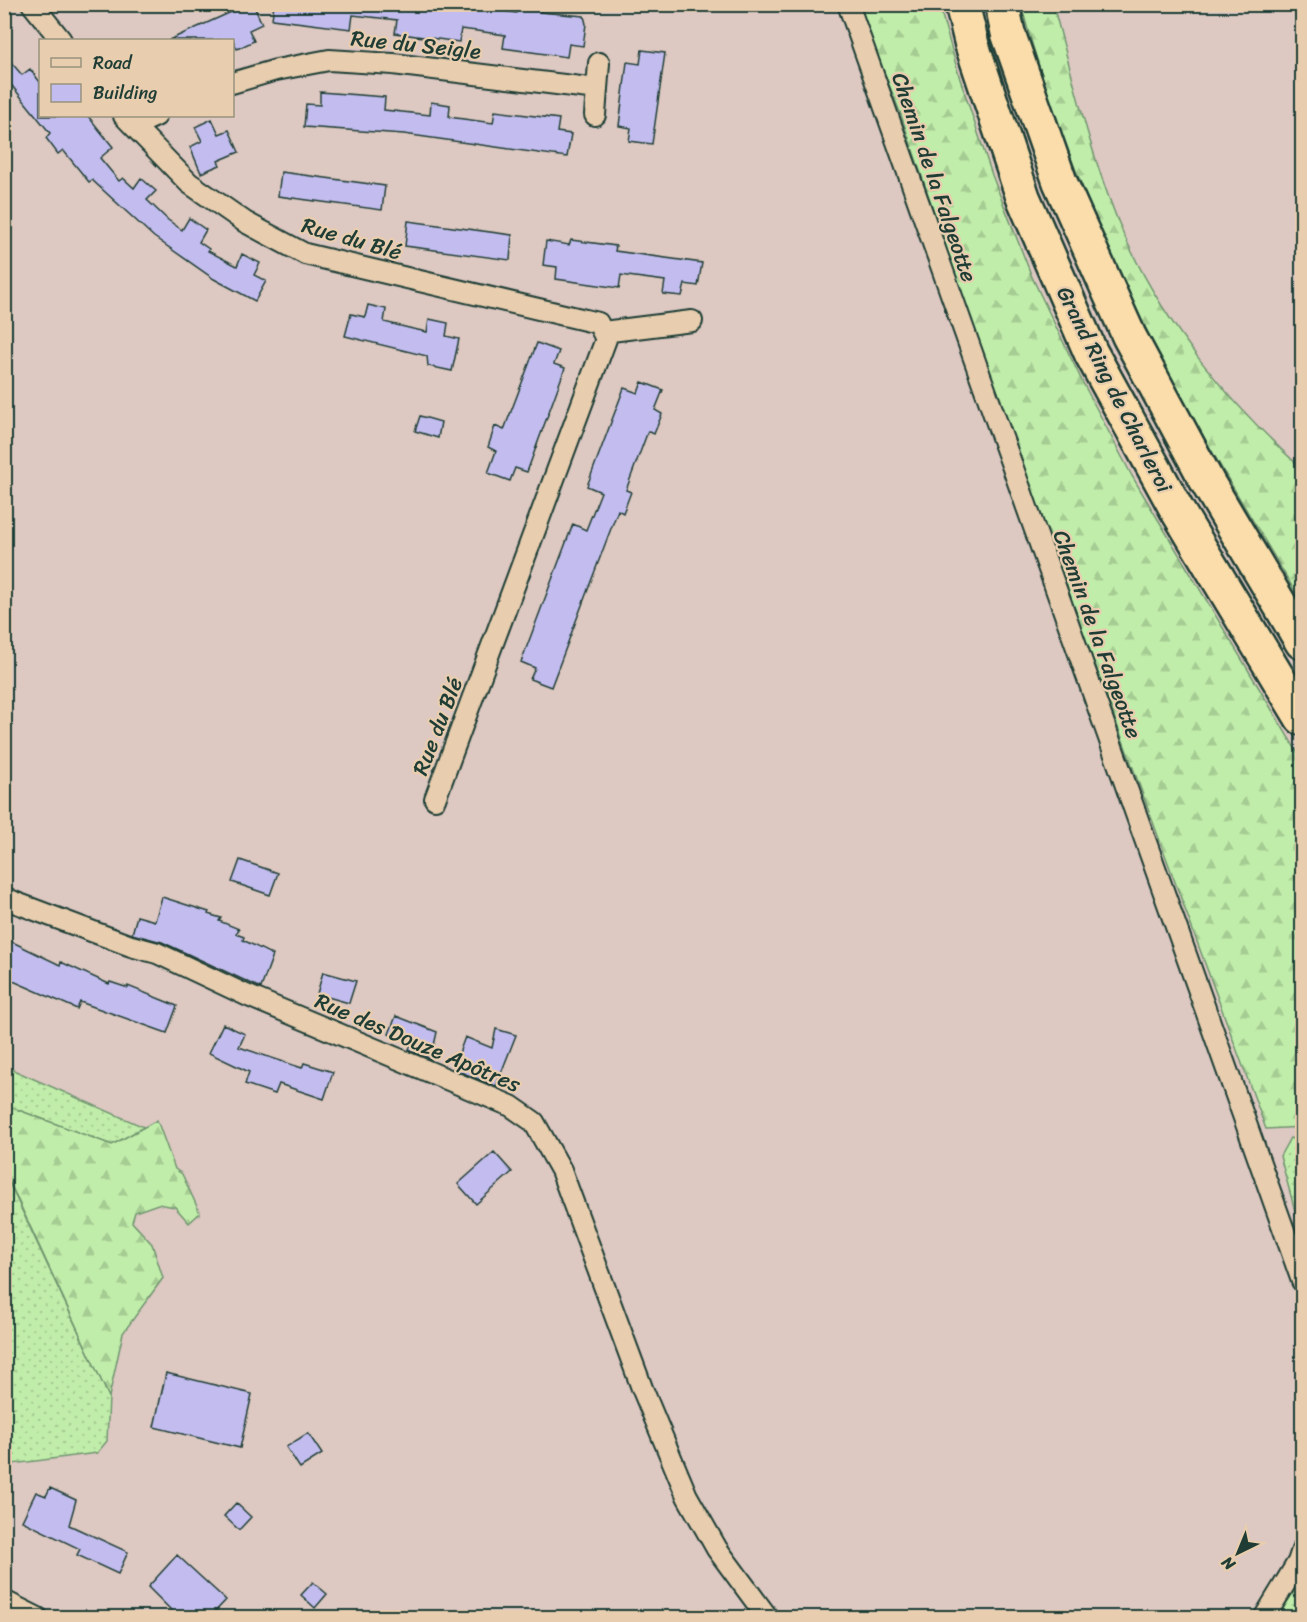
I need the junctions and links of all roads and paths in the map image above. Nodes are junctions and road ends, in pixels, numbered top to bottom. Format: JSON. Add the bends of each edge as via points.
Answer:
{"nodes":[{"id":1,"x":32,"y":4,"type":"edge"},
{"id":2,"x":848,"y":4,"type":"edge"},
{"id":3,"x":962,"y":4,"type":"edge"},
{"id":4,"x":1002,"y":4,"type":"edge"},
{"id":5,"x":60,"y":39,"type":"edge"},
{"id":6,"x":600,"y":63,"type":"dead end"},
{"id":7,"x":234,"y":82,"type":"edge"},
{"id":8,"x":597,"y":89,"type":"junction"},
{"id":9,"x":595,"y":115,"type":"dead end"},
{"id":10,"x":151,"y":117,"type":"edge"},
{"id":11,"x":129,"y":121,"type":"edge"},
{"id":12,"x":692,"y":321,"type":"dead end"},
{"id":13,"x":603,"y":332,"type":"junction"},
{"id":14,"x":1302,"y":642,"type":"edge"},
{"id":15,"x":1302,"y":718,"type":"edge"},
{"id":16,"x":435,"y":799,"type":"dead end"},
{"id":17,"x":4,"y":897,"type":"edge"},
{"id":18,"x":1302,"y":1281,"type":"edge"},
{"id":19,"x":1302,"y":1550,"type":"edge"},
{"id":20,"x":4,"y":1601,"type":"edge"},
{"id":21,"x":38,"y":1617,"type":"edge"},
{"id":22,"x":768,"y":1617,"type":"edge"},
{"id":23,"x":1264,"y":1617,"type":"edge"}],
"edges":[{"from":1,"to":5,"type":"street"},
{"from":2,"to":18,"type":"street","name":"Chemin de la Falgeotte"},
{"from":3,"to":15,"type":"highway","name":"Grand Ring de Charleroi","via":[[1023,197],[1091,353],[1177,510]]},
{"from":4,"to":14,"type":"highway","name":"Grand Ring de Charleroi","via":[[1008,33],[1060,182],[1129,336],[1209,485]]},
{"from":6,"to":8,"type":"street"},
{"from":7,"to":8,"type":"street","name":"Rue du Seigle","via":[[329,60]]},
{"from":8,"to":9,"type":"street"},
{"from":10,"to":11,"type":"street"},
{"from":11,"to":13,"type":"street","name":"Rue du Blé","via":[[189,183],[244,222],[305,254],[598,323]]},
{"from":12,"to":13,"type":"street"},
{"from":13,"to":16,"type":"street","name":"Rue du Blé","via":[[606,339]]},
{"from":17,"to":22,"type":"street","name":"Rue des Douze Apôtres","via":[[156,953],[511,1106],[534,1122],[561,1170],[642,1388],[687,1496],[717,1549]]},
{"from":19,"to":23,"type":"street"},
{"from":20,"to":21,"type":"street"}]}
